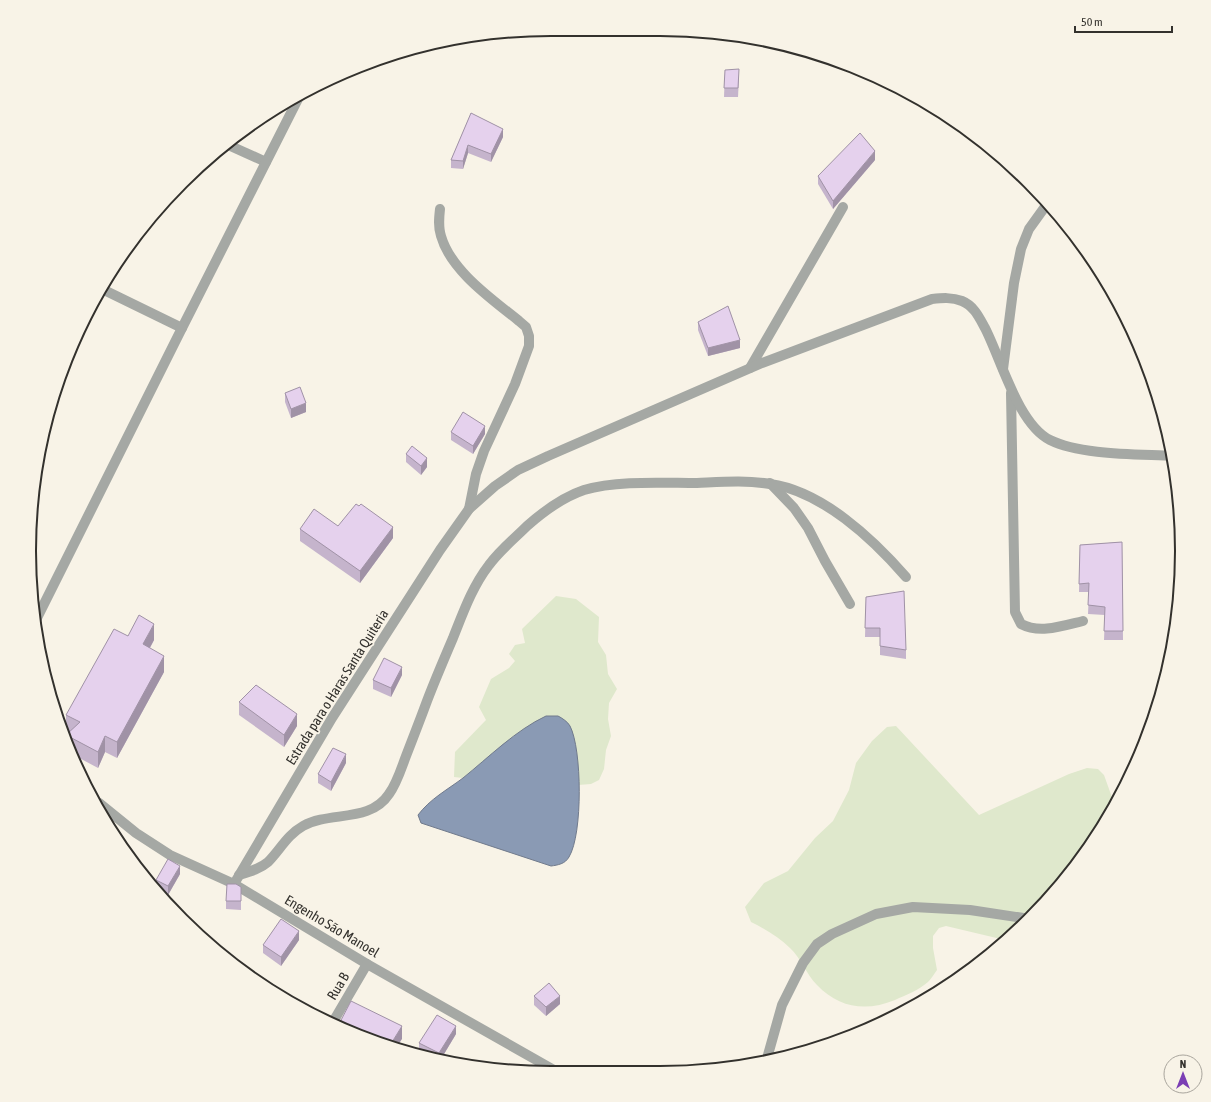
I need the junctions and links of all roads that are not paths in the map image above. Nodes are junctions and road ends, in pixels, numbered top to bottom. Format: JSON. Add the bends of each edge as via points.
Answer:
{"nodes":[{"id":1,"x":296,"y":104,"type":"edge"},
{"id":2,"x":232,"y":147,"type":"edge"},
{"id":3,"x":266,"y":162,"type":"junction"},
{"id":4,"x":843,"y":207,"type":"dead end"},
{"id":5,"x":1044,"y":208,"type":"edge"},
{"id":6,"x":440,"y":209,"type":"dead end"},
{"id":7,"x":106,"y":292,"type":"edge"},
{"id":8,"x":182,"y":328,"type":"junction"},
{"id":9,"x":750,"y":368,"type":"junction"},
{"id":10,"x":1003,"y":369,"type":"junction"},
{"id":11,"x":1011,"y":387,"type":"junction"},
{"id":12,"x":1166,"y":456,"type":"edge"},
{"id":13,"x":770,"y":483,"type":"junction"},
{"id":14,"x":470,"y":509,"type":"junction"},
{"id":15,"x":906,"y":577,"type":"dead end"},
{"id":16,"x":850,"y":604,"type":"dead end"},
{"id":17,"x":40,"y":613,"type":"edge"},
{"id":18,"x":1083,"y":622,"type":"dead end"},
{"id":19,"x":105,"y":808,"type":"edge"},
{"id":20,"x":237,"y":880,"type":"junction"},
{"id":21,"x":1021,"y":918,"type":"edge"},
{"id":22,"x":367,"y":964,"type":"junction"},
{"id":23,"x":334,"y":1018,"type":"edge"},
{"id":24,"x":768,"y":1054,"type":"edge"},
{"id":25,"x":547,"y":1066,"type":"edge"}],
"edges":[{"from":1,"to":3,"type":"street"},
{"from":2,"to":3,"type":"street"},
{"from":3,"to":8,"type":"street"},
{"from":4,"to":9,"type":"street"},
{"from":5,"to":10,"type":"street","via":[[1029,229],[1021,249]]},
{"from":6,"to":14,"type":"street","via":[[441,236],[447,251],[467,278],[526,327],[529,336],[529,346],[476,474]]},
{"from":7,"to":8,"type":"street"},
{"from":8,"to":17,"type":"street"},
{"from":9,"to":10,"type":"street","name":"Estrada para o Haras Santa Quiteria","via":[[932,299],[948,298],[962,302],[974,310]]},
{"from":9,"to":14,"type":"street","name":"Estrada para o Haras Santa Quiteria","via":[[518,470],[495,486]]},
{"from":10,"to":11,"type":"street","name":"Estrada para o Haras Santa Quiteria"},
{"from":11,"to":12,"type":"street","name":"Estrada para o Haras Santa Quiteria","via":[[1018,404],[1032,425],[1049,440],[1074,449]]},
{"from":11,"to":18,"type":"street","via":[[1015,612],[1021,624],[1029,628],[1044,629]]},
{"from":13,"to":15,"type":"street","via":[[808,495],[842,517],[873,542]]},
{"from":13,"to":16,"type":"street","via":[[794,508],[808,528]]},
{"from":13,"to":20,"type":"street","via":[[612,485],[585,490],[564,499],[539,515],[500,551],[475,587],[389,795],[371,810],[317,820],[302,827],[287,839],[261,868]]},
{"from":14,"to":20,"type":"street","name":"Estrada para o Haras Santa Quiteria","via":[[440,550],[332,718]]},
{"from":19,"to":20,"type":"street","name":"Engenho São Manoel","via":[[136,834],[170,855]]},
{"from":20,"to":22,"type":"street","name":"Engenho São Manoel"},
{"from":21,"to":24,"type":"street","via":[[970,910],[913,907],[876,914],[832,934],[817,944],[803,963],[782,1005]]},
{"from":22,"to":23,"type":"street","name":"Rua B"},
{"from":22,"to":25,"type":"street","name":"Engenho São Manoel"}]}
